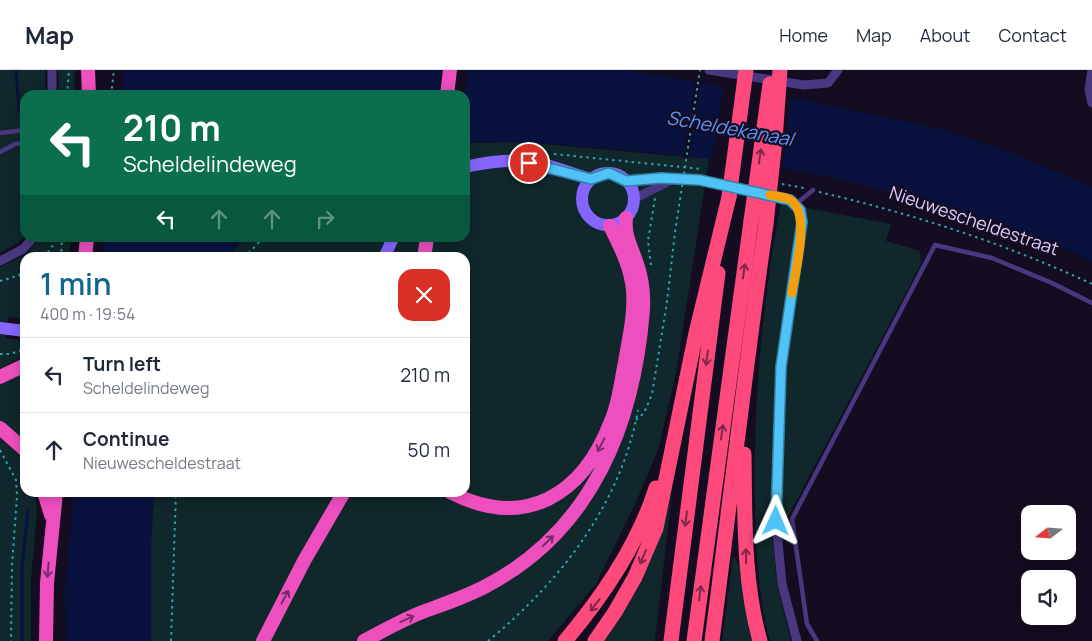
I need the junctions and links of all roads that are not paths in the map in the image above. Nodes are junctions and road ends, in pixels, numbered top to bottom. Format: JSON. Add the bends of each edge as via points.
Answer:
{"nodes":[{"id":1,"x":52,"y":70,"type":"edge"},
{"id":2,"x":88,"y":70,"type":"edge"},
{"id":3,"x":450,"y":70,"type":"edge"},
{"id":4,"x":709,"y":70,"type":"edge"},
{"id":5,"x":746,"y":70,"type":"edge"},
{"id":6,"x":772,"y":70,"type":"edge"},
{"id":7,"x":780,"y":70,"type":"edge"},
{"id":8,"x":838,"y":70,"type":"edge"},
{"id":9,"x":1092,"y":70,"type":"edge"},
{"id":10,"x":52,"y":90,"type":"edge"},
{"id":11,"x":89,"y":90,"type":"edge"},
{"id":12,"x":448,"y":90,"type":"edge"},
{"id":13,"x":1092,"y":103,"type":"edge"},
{"id":14,"x":20,"y":131,"type":"edge"},
{"id":15,"x":0,"y":133,"type":"edge"},
{"id":16,"x":20,"y":144,"type":"edge"},
{"id":17,"x":0,"y":152,"type":"edge"},
{"id":18,"x":470,"y":166,"type":"edge"},
{"id":19,"x":561,"y":171,"type":"junction"},
{"id":20,"x":674,"y":178,"type":"junction"},
{"id":21,"x":591,"y":179,"type":"junction"},
{"id":22,"x":626,"y":181,"type":"junction"},
{"id":23,"x":813,"y":190,"type":"road end"},
{"id":24,"x":582,"y":192,"type":"junction"},
{"id":25,"x":729,"y":192,"type":"junction"},
{"id":26,"x":634,"y":199,"type":"junction"},
{"id":27,"x":795,"y":205,"type":"junction"},
{"id":28,"x":724,"y":217,"type":"junction"},
{"id":29,"x":626,"y":218,"type":"junction"},
{"id":30,"x":758,"y":222,"type":"junction"},
{"id":31,"x":610,"y":226,"type":"junction"},
{"id":32,"x":29,"y":242,"type":"edge"},
{"id":33,"x":0,"y":261,"type":"edge"},
{"id":34,"x":1092,"y":303,"type":"edge"},
{"id":35,"x":3,"y":328,"type":"edge"},
{"id":36,"x":751,"y":329,"type":"junction"},
{"id":37,"x":20,"y":330,"type":"edge"},
{"id":38,"x":20,"y":367,"type":"edge"},
{"id":39,"x":0,"y":376,"type":"edge"},
{"id":40,"x":677,"y":422,"type":"junction"},
{"id":41,"x":0,"y":428,"type":"edge"},
{"id":42,"x":20,"y":446,"type":"edge"},
{"id":43,"x":45,"y":497,"type":"edge"},
{"id":44,"x":55,"y":497,"type":"edge"},
{"id":45,"x":341,"y":497,"type":"edge"},
{"id":46,"x":461,"y":497,"type":"edge"},
{"id":47,"x":52,"y":521,"type":"junction"},
{"id":48,"x":46,"y":641,"type":"edge"},
{"id":49,"x":263,"y":641,"type":"edge"},
{"id":50,"x":364,"y":641,"type":"edge"},
{"id":51,"x":565,"y":641,"type":"edge"},
{"id":52,"x":594,"y":641,"type":"edge"},
{"id":53,"x":671,"y":641,"type":"edge"},
{"id":54,"x":694,"y":641,"type":"edge"},
{"id":55,"x":712,"y":641,"type":"edge"},
{"id":56,"x":760,"y":641,"type":"edge"},
{"id":57,"x":797,"y":641,"type":"edge"},
{"id":58,"x":817,"y":641,"type":"edge"}],
"edges":[{"from":1,"to":10,"type":"street"},
{"from":2,"to":11,"type":"highway"},
{"from":3,"to":12,"type":"highway"},
{"from":4,"to":8,"type":"street","via":[[804,85],[828,83]]},
{"from":5,"to":25,"type":"highway","bridge":true},
{"from":30,"to":6,"type":"highway","one_way":true,"bridge":true},
{"from":7,"to":30,"type":"highway","bridge":true,"via":[[775,140]]},
{"from":9,"to":13,"type":"street","via":[[1088,90]]},
{"from":14,"to":15,"type":"lane"},
{"from":16,"to":17,"type":"lane"},
{"from":18,"to":19,"type":"main road","via":[[488,161],[515,161],[543,164]]},
{"from":19,"to":21,"type":"main road"},
{"from":19,"to":24,"type":"main road"},
{"from":20,"to":22,"type":"street"},
{"from":20,"to":25,"type":"street","via":[[700,180]]},
{"from":20,"to":26,"type":"street"},
{"from":21,"to":22,"type":"main road","via":[[609,173]]},
{"from":21,"to":24,"type":"main road"},
{"from":22,"to":26,"type":"main road"},
{"from":23,"to":27,"type":"lane"},
{"from":24,"to":31,"type":"main road","via":[[581,201],[588,216],[594,222]]},
{"from":25,"to":27,"type":"street","via":[[790,200]]},
{"from":25,"to":28,"type":"highway"},
{"from":26,"to":29,"type":"main road"},
{"from":27,"to":57,"type":"street","via":[[800,210],[802,222],[781,367],[776,521],[782,584]]},
{"from":28,"to":40,"type":"highway"},
{"from":28,"to":53,"type":"highway","one_way":true},
{"from":29,"to":31,"type":"main road"},
{"from":50,"to":29,"type":"highway","one_way":true,"via":[[424,611],[463,597],[512,571],[558,532],[592,487],[606,463],[626,406],[643,310],[641,278],[626,236]]},
{"from":30,"to":36,"type":"highway"},
{"from":54,"to":30,"type":"highway","one_way":true},
{"from":31,"to":46,"type":"highway","one_way":true,"via":[[629,270],[633,304],[622,379],[612,419],[590,464],[560,492],[522,507],[482,506]]},
{"from":32,"to":33,"type":"street"},
{"from":34,"to":58,"type":"lane","via":[[992,258],[935,245],[792,519],[808,624]]},
{"from":35,"to":37,"type":"main road"},
{"from":36,"to":55,"type":"highway"},
{"from":56,"to":36,"type":"highway","one_way":true,"via":[[746,567],[744,446]]},
{"from":38,"to":39,"type":"highway"},
{"from":40,"to":51,"type":"highway","one_way":true,"via":[[650,508],[603,595]]},
{"from":40,"to":52,"type":"highway","one_way":true,"via":[[656,528],[635,577]]},
{"from":41,"to":42,"type":"highway"},
{"from":43,"to":47,"type":"highway"},
{"from":44,"to":47,"type":"highway"},
{"from":49,"to":45,"type":"highway","one_way":true},
{"from":47,"to":48,"type":"highway","one_way":true}]}
